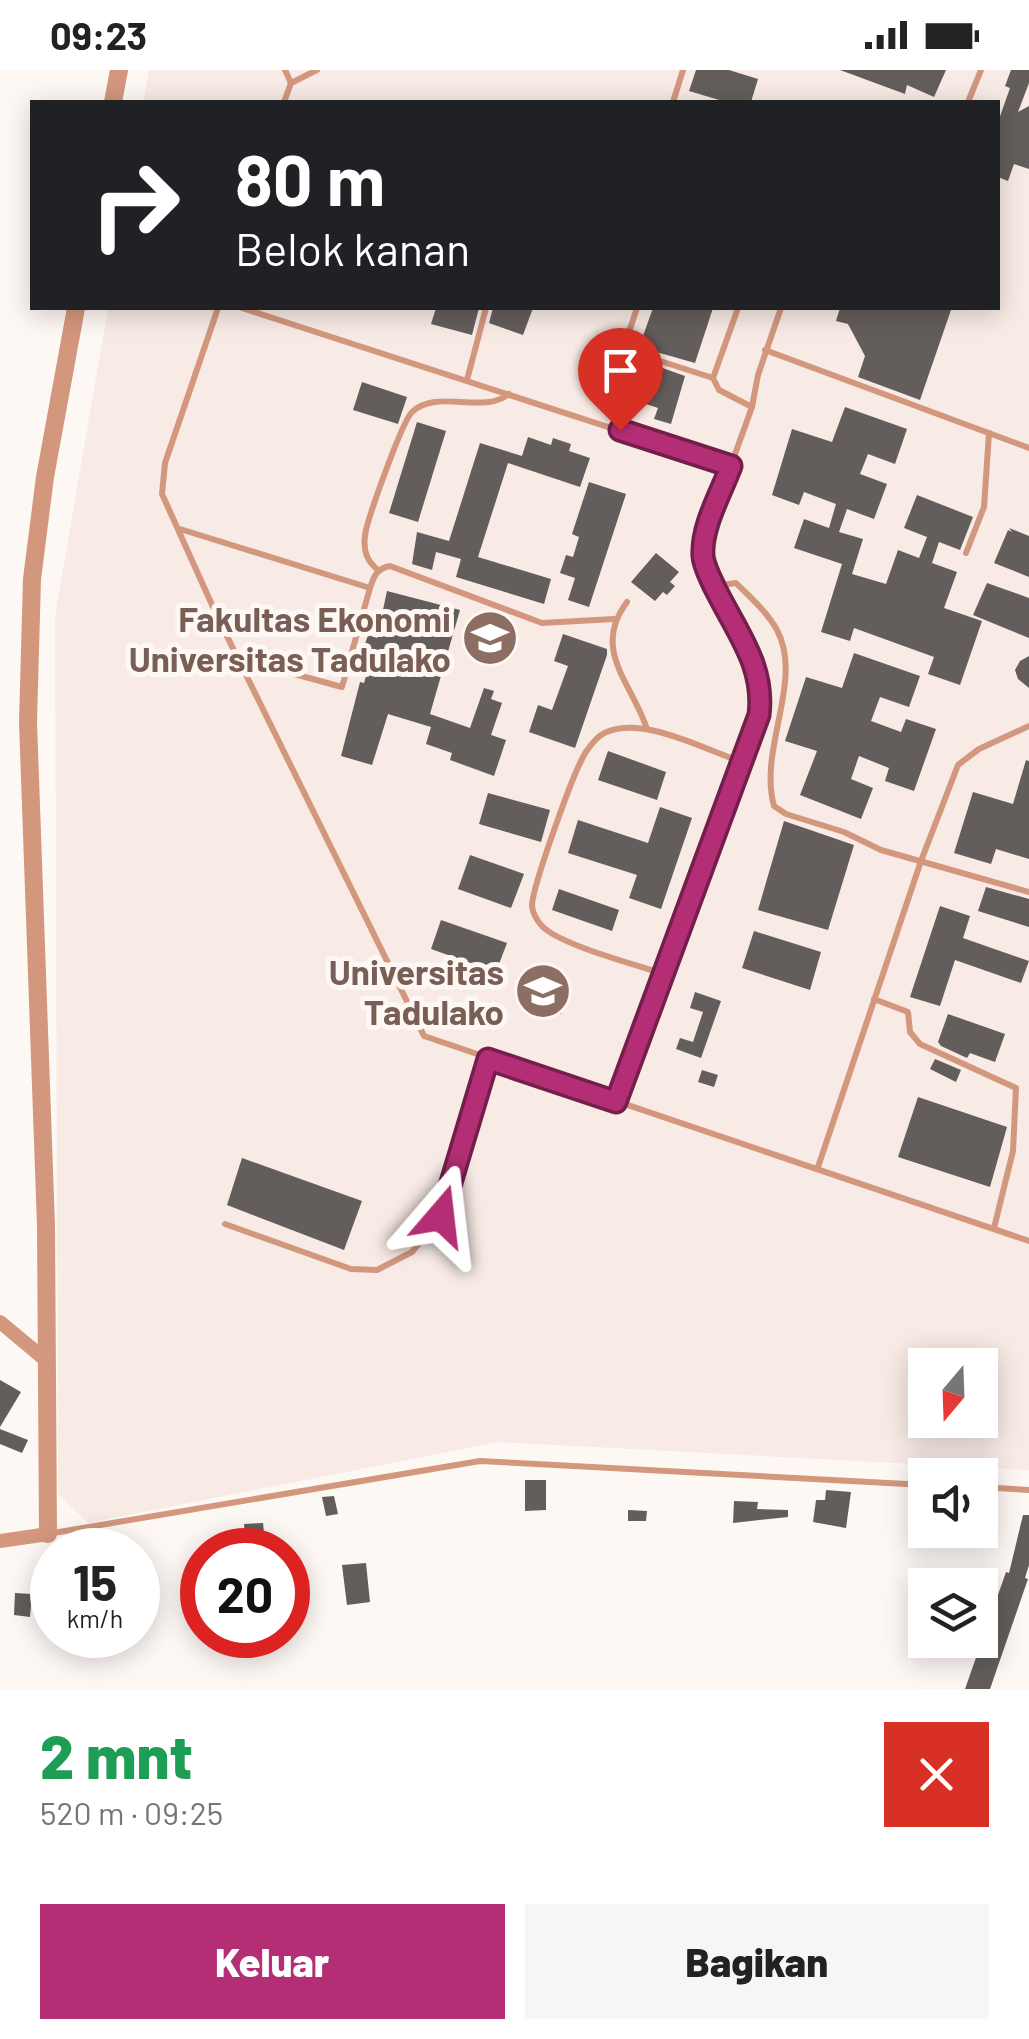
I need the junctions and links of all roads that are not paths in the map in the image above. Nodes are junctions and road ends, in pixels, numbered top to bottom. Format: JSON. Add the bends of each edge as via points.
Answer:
{"nodes":[{"id":1,"x":119,"y":70,"type":"edge"},
{"id":2,"x":284,"y":70,"type":"edge"},
{"id":3,"x":317,"y":70,"type":"edge"},
{"id":4,"x":683,"y":70,"type":"edge"},
{"id":5,"x":981,"y":70,"type":"edge"},
{"id":6,"x":292,"y":83,"type":"junction"},
{"id":7,"x":114,"y":100,"type":"edge"},
{"id":8,"x":285,"y":100,"type":"edge"},
{"id":9,"x":673,"y":100,"type":"edge"},
{"id":10,"x":969,"y":100,"type":"edge"},
{"id":11,"x":76,"y":310,"type":"edge"},
{"id":12,"x":217,"y":310,"type":"edge"},
{"id":13,"x":248,"y":310,"type":"edge"},
{"id":14,"x":485,"y":310,"type":"edge"},
{"id":15,"x":636,"y":310,"type":"edge"},
{"id":16,"x":737,"y":310,"type":"edge"},
{"id":17,"x":780,"y":310,"type":"edge"},
{"id":18,"x":765,"y":350,"type":"junction"},
{"id":19,"x":713,"y":378,"type":"junction"},
{"id":20,"x":467,"y":380,"type":"junction"},
{"id":21,"x":510,"y":394,"type":"junction"},
{"id":22,"x":752,"y":407,"type":"junction"},
{"id":23,"x":989,"y":433,"type":"junction"},
{"id":24,"x":1029,"y":448,"type":"edge"},
{"id":25,"x":731,"y":466,"type":"junction"},
{"id":26,"x":179,"y":529,"type":"junction"},
{"id":27,"x":966,"y":552,"type":"dead end"},
{"id":28,"x":378,"y":570,"type":"junction"},
{"id":29,"x":714,"y":586,"type":"junction"},
{"id":30,"x":370,"y":588,"type":"junction"},
{"id":31,"x":627,"y":602,"type":"dead end"},
{"id":32,"x":614,"y":619,"type":"junction"},
{"id":33,"x":238,"y":658,"type":"junction"},
{"id":34,"x":1029,"y":726,"type":"edge"},
{"id":35,"x":647,"y":729,"type":"junction"},
{"id":36,"x":742,"y":762,"type":"junction"},
{"id":37,"x":921,"y":861,"type":"junction"},
{"id":38,"x":1029,"y":892,"type":"edge"},
{"id":39,"x":663,"y":974,"type":"junction"},
{"id":40,"x":874,"y":999,"type":"junction"},
{"id":41,"x":488,"y":1059,"type":"junction"},
{"id":42,"x":616,"y":1102,"type":"junction"},
{"id":43,"x":818,"y":1167,"type":"junction"},
{"id":44,"x":225,"y":1224,"type":"dead end"},
{"id":45,"x":994,"y":1228,"type":"junction"},
{"id":46,"x":1029,"y":1240,"type":"edge"},
{"id":47,"x":0,"y":1322,"type":"edge"},
{"id":48,"x":48,"y":1362,"type":"junction"},
{"id":49,"x":908,"y":1483,"type":"edge"},
{"id":50,"x":998,"y":1488,"type":"edge"},
{"id":51,"x":1029,"y":1490,"type":"edge"},
{"id":52,"x":48,"y":1528,"type":"edge"},
{"id":53,"x":83,"y":1528,"type":"edge"},
{"id":54,"x":30,"y":1537,"type":"edge"},
{"id":55,"x":0,"y":1542,"type":"edge"}],
"edges":[{"from":1,"to":7,"type":"street"},
{"from":2,"to":6,"type":"lane"},
{"from":3,"to":6,"type":"lane"},
{"from":4,"to":9,"type":"lane"},
{"from":5,"to":10,"type":"lane"},
{"from":6,"to":8,"type":"lane"},
{"from":11,"to":48,"type":"street","via":[[32,579],[28,722]]},
{"from":12,"to":26,"type":"lane","via":[[165,463],[162,494]]},
{"from":13,"to":20,"type":"lane"},
{"from":14,"to":20,"type":"lane"},
{"from":15,"to":19,"type":"lane","via":[[627,338],[632,352]]},
{"from":16,"to":19,"type":"lane"},
{"from":17,"to":18,"type":"lane"},
{"from":18,"to":22,"type":"lane"},
{"from":18,"to":23,"type":"lane"},
{"from":19,"to":22,"type":"lane","via":[[720,390]]},
{"from":20,"to":21,"type":"lane"},
{"from":21,"to":25,"type":"lane"},
{"from":21,"to":28,"type":"lane","via":[[499,402],[436,402],[412,412],[364,534],[368,560]]},
{"from":22,"to":25,"type":"lane"},
{"from":23,"to":24,"type":"lane"},
{"from":23,"to":27,"type":"lane","via":[[984,507]]},
{"from":25,"to":29,"type":"lane","via":[[703,557]]},
{"from":26,"to":30,"type":"lane"},
{"from":26,"to":33,"type":"lane"},
{"from":28,"to":30,"type":"lane"},
{"from":28,"to":32,"type":"lane","via":[[390,566],[542,623]]},
{"from":29,"to":36,"type":"lane","via":[[759,674],[759,715]]},
{"from":29,"to":37,"type":"lane","via":[[736,583],[778,631],[787,668],[771,755],[774,806]]},
{"from":30,"to":33,"type":"lane","via":[[342,686]]},
{"from":31,"to":32,"type":"lane"},
{"from":32,"to":35,"type":"lane","via":[[613,658]]},
{"from":33,"to":41,"type":"lane","via":[[424,1036]]},
{"from":34,"to":37,"type":"lane","via":[[958,765]]},
{"from":35,"to":36,"type":"lane"},
{"from":35,"to":39,"type":"lane","via":[[601,735],[583,756],[532,908],[544,928],[567,941]]},
{"from":36,"to":39,"type":"lane"},
{"from":37,"to":38,"type":"lane"},
{"from":37,"to":40,"type":"lane"},
{"from":39,"to":42,"type":"lane"},
{"from":40,"to":43,"type":"lane"},
{"from":40,"to":45,"type":"lane","via":[[908,1012],[910,1032],[920,1044],[1016,1088],[1014,1151]]},
{"from":41,"to":42,"type":"lane"},
{"from":41,"to":44,"type":"lane","via":[[441,1216],[412,1252],[377,1270],[352,1269]]},
{"from":42,"to":43,"type":"lane"},
{"from":43,"to":45,"type":"lane"},
{"from":45,"to":46,"type":"lane"},
{"from":47,"to":48,"type":"street"},
{"from":48,"to":52,"type":"street"},
{"from":49,"to":53,"type":"lane","via":[[480,1460]]},
{"from":50,"to":51,"type":"lane"},
{"from":54,"to":55,"type":"street"}]}
